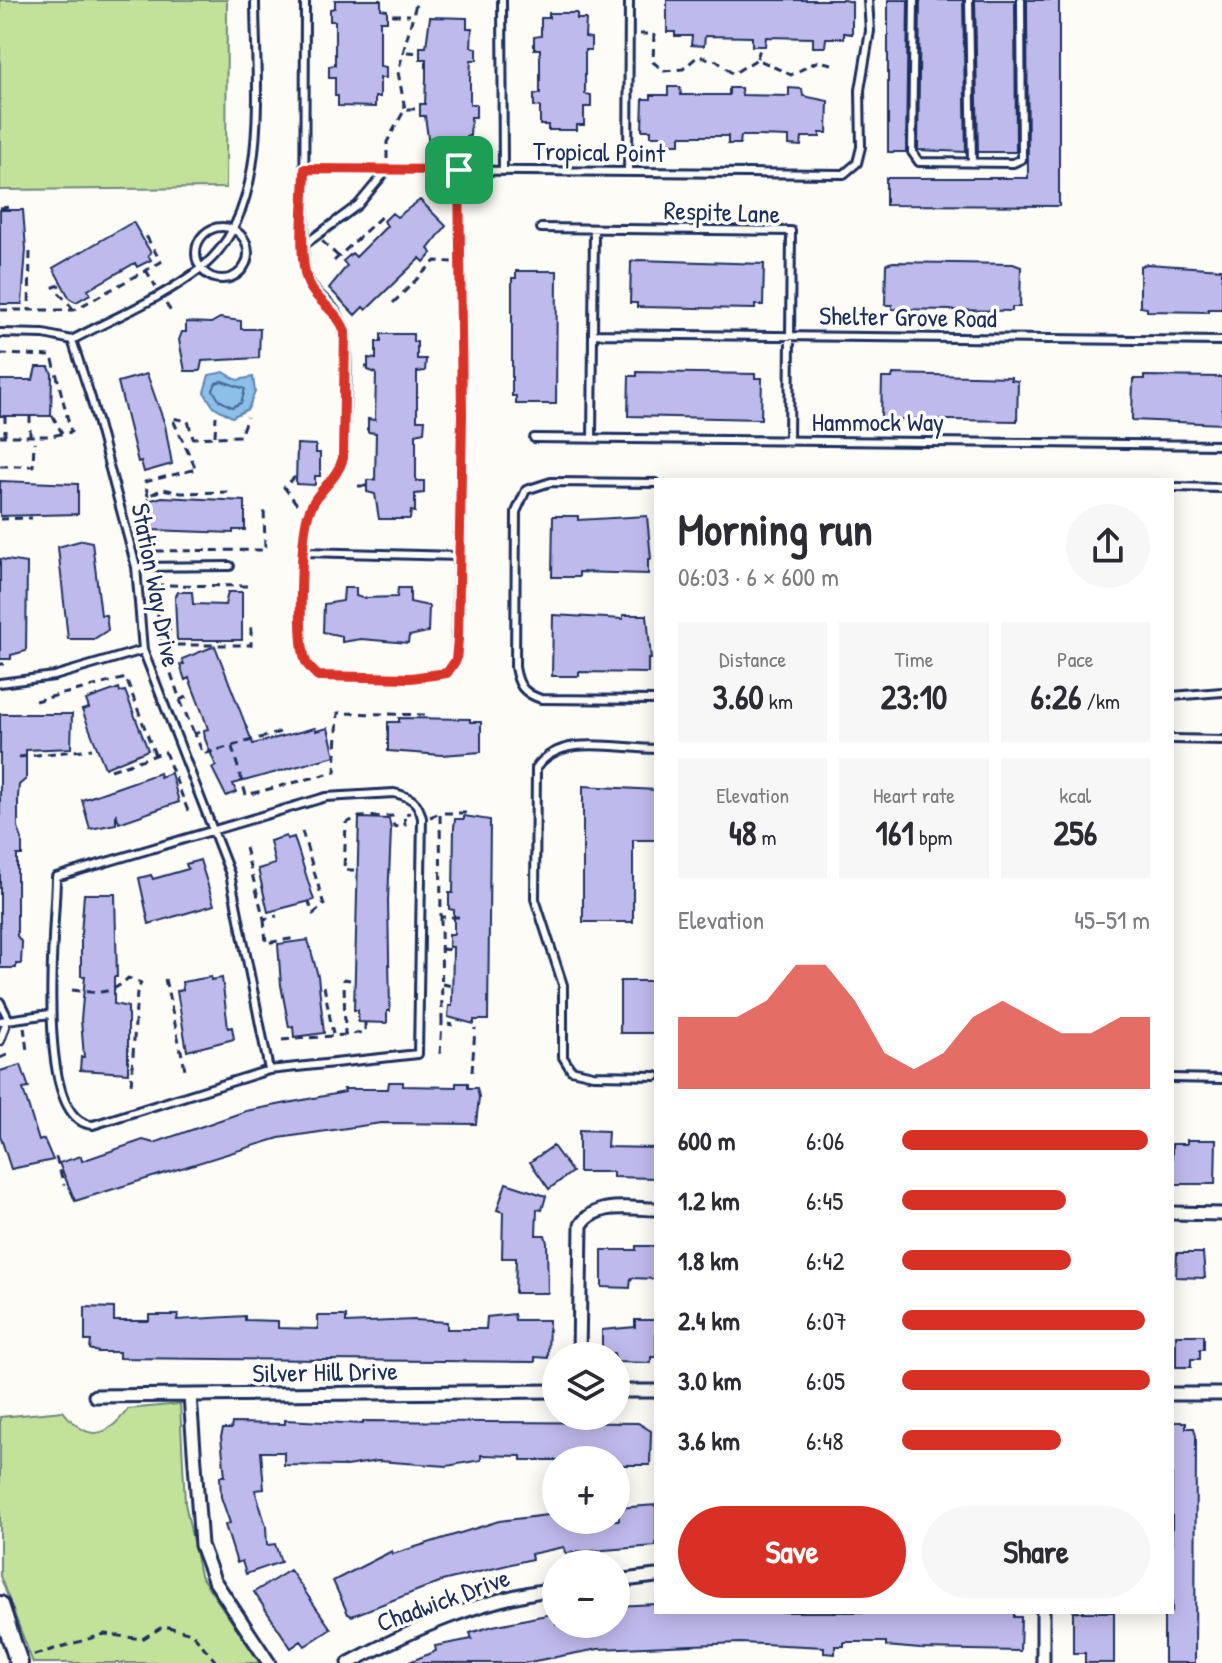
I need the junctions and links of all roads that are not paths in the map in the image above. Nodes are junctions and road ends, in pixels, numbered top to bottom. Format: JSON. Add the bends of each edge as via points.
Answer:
{"nodes":[{"id":1,"x":255,"y":0,"type":"edge"},
{"id":2,"x":305,"y":0,"type":"edge"},
{"id":3,"x":502,"y":0,"type":"edge"},
{"id":4,"x":629,"y":0,"type":"edge"},
{"id":5,"x":868,"y":0,"type":"edge"},
{"id":6,"x":914,"y":0,"type":"edge"},
{"id":7,"x":969,"y":0,"type":"edge"},
{"id":8,"x":1021,"y":0,"type":"edge"},
{"id":9,"x":972,"y":163,"type":"junction"},
{"id":10,"x":305,"y":169,"type":"junction"},
{"id":11,"x":387,"y":170,"type":"junction"},
{"id":12,"x":459,"y":170,"type":"junction"},
{"id":13,"x":503,"y":171,"type":"junction"},
{"id":14,"x":628,"y":172,"type":"junction"},
{"id":15,"x":541,"y":228,"type":"dead end"},
{"id":16,"x":594,"y":229,"type":"junction"},
{"id":17,"x":234,"y":230,"type":"junction"},
{"id":18,"x":304,"y":245,"type":"junction"},
{"id":19,"x":201,"y":268,"type":"junction"},
{"id":20,"x":0,"y":333,"type":"edge"},
{"id":21,"x":593,"y":334,"type":"junction"},
{"id":22,"x":790,"y":336,"type":"junction"},
{"id":23,"x":72,"y":340,"type":"junction"},
{"id":24,"x":1222,"y":341,"type":"edge"},
{"id":25,"x":534,"y":438,"type":"dead end"},
{"id":26,"x":592,"y":439,"type":"junction"},
{"id":27,"x":789,"y":442,"type":"junction"},
{"id":28,"x":1222,"y":445,"type":"edge"},
{"id":29,"x":654,"y":483,"type":"edge"},
{"id":30,"x":1174,"y":487,"type":"edge"},
{"id":31,"x":1222,"y":488,"type":"edge"},
{"id":32,"x":304,"y":552,"type":"junction"},
{"id":33,"x":459,"y":556,"type":"junction"},
{"id":34,"x":230,"y":566,"type":"dead end"},
{"id":35,"x":136,"y":567,"type":"junction"},
{"id":36,"x":143,"y":650,"type":"junction"},
{"id":37,"x":0,"y":683,"type":"edge"},
{"id":38,"x":1222,"y":692,"type":"edge"},
{"id":39,"x":1174,"y":696,"type":"edge"},
{"id":40,"x":654,"y":700,"type":"edge"},
{"id":41,"x":1174,"y":739,"type":"edge"},
{"id":42,"x":1222,"y":740,"type":"edge"},
{"id":43,"x":654,"y":749,"type":"edge"},
{"id":44,"x":212,"y":830,"type":"junction"},
{"id":45,"x":0,"y":1002,"type":"edge"},
{"id":46,"x":50,"y":1014,"type":"junction"},
{"id":47,"x":8,"y":1018,"type":"junction"},
{"id":48,"x":0,"y":1021,"type":"edge"},
{"id":49,"x":0,"y":1041,"type":"edge"},
{"id":50,"x":269,"y":1070,"type":"junction"},
{"id":51,"x":654,"y":1076,"type":"edge"},
{"id":52,"x":1174,"y":1078,"type":"edge"},
{"id":53,"x":1222,"y":1079,"type":"edge"},
{"id":54,"x":654,"y":1209,"type":"edge"},
{"id":55,"x":1174,"y":1213,"type":"edge"},
{"id":56,"x":1222,"y":1214,"type":"edge"},
{"id":57,"x":579,"y":1342,"type":"edge"},
{"id":58,"x":542,"y":1391,"type":"edge"},
{"id":59,"x":630,"y":1391,"type":"edge"},
{"id":60,"x":654,"y":1391,"type":"edge"},
{"id":61,"x":1174,"y":1394,"type":"edge"},
{"id":62,"x":1222,"y":1394,"type":"edge"},
{"id":63,"x":95,"y":1396,"type":"dead end"},
{"id":64,"x":190,"y":1396,"type":"junction"},
{"id":65,"x":654,"y":1576,"type":"edge"},
{"id":66,"x":630,"y":1579,"type":"edge"},
{"id":67,"x":542,"y":1591,"type":"edge"},
{"id":68,"x":0,"y":1605,"type":"edge"},
{"id":69,"x":1043,"y":1614,"type":"edge"},
{"id":70,"x":11,"y":1655,"type":"edge"},
{"id":71,"x":269,"y":1663,"type":"edge"},
{"id":72,"x":349,"y":1663,"type":"edge"},
{"id":73,"x":1043,"y":1663,"type":"edge"}],
"edges":[{"from":1,"to":17,"type":"lane","via":[[256,157]]},
{"from":2,"to":10,"type":"lane"},
{"from":3,"to":13,"type":"lane"},
{"from":4,"to":14,"type":"lane"},
{"from":5,"to":14,"type":"lane","name":"Tropical Point","via":[[861,147],[857,163],[844,174]]},
{"from":6,"to":9,"type":"lane","via":[[912,152],[919,162]]},
{"from":7,"to":9,"type":"lane"},
{"from":8,"to":9,"type":"lane","via":[[1022,159]]},
{"from":10,"to":11,"type":"lane","name":"Tropical Point"},
{"from":10,"to":18,"type":"lane"},
{"from":11,"to":12,"type":"lane","name":"Tropical Point"},
{"from":11,"to":18,"type":"lane","via":[[358,205]]},
{"from":12,"to":13,"type":"lane","name":"Tropical Point"},
{"from":12,"to":33,"type":"lane"},
{"from":13,"to":14,"type":"lane","name":"Tropical Point"},
{"from":15,"to":16,"type":"lane","name":"Respite Lane"},
{"from":16,"to":21,"type":"lane"},
{"from":16,"to":22,"type":"lane","name":"Respite Lane","via":[[791,231]]},
{"from":17,"to":19,"type":"lane"},
{"from":17,"to":19,"type":"lane","via":[[223,227],[202,236],[196,246]]},
{"from":17,"to":19,"type":"lane","via":[[248,253],[241,270],[225,279]]},
{"from":18,"to":32,"type":"lane","via":[[308,284],[341,320],[345,332],[343,458],[339,473],[308,515]]},
{"from":19,"to":23,"type":"lane"},
{"from":20,"to":23,"type":"lane"},
{"from":21,"to":22,"type":"lane","name":"Shelter Grove Road"},
{"from":21,"to":26,"type":"lane"},
{"from":22,"to":24,"type":"lane","name":"Shelter Grove Road"},
{"from":22,"to":27,"type":"lane","name":"Respite Lane"},
{"from":23,"to":35,"type":"lane","name":"Station Way Drive"},
{"from":25,"to":26,"type":"lane","name":"Hammock Way"},
{"from":26,"to":27,"type":"lane","name":"Hammock Way"},
{"from":27,"to":28,"type":"lane","name":"Hammock Way"},
{"from":29,"to":40,"type":"lane","via":[[551,482],[526,490],[516,512],[515,667],[521,688],[541,699]]},
{"from":30,"to":31,"type":"lane"},
{"from":32,"to":33,"type":"lane"},
{"from":32,"to":33,"type":"lane","via":[[302,649],[306,665],[318,676],[411,678],[447,673],[456,660]]},
{"from":34,"to":35,"type":"lane"},
{"from":35,"to":36,"type":"lane","name":"Station Way Drive"},
{"from":36,"to":37,"type":"lane","via":[[54,676]]},
{"from":36,"to":44,"type":"lane","name":"Station Way Drive"},
{"from":38,"to":39,"type":"lane"},
{"from":41,"to":42,"type":"lane"},
{"from":43,"to":51,"type":"lane","via":[[568,745],[545,754],[536,768],[535,899],[563,985],[563,1057],[571,1070]]},
{"from":44,"to":46,"type":"lane","via":[[56,877]]},
{"from":44,"to":50,"type":"lane","name":"Station Way Drive","via":[[230,874]]},
{"from":44,"to":50,"type":"lane","via":[[326,797],[394,793],[419,805],[418,1054]]},
{"from":45,"to":47,"type":"lane"},
{"from":46,"to":47,"type":"lane"},
{"from":46,"to":50,"type":"lane","via":[[65,1101],[82,1125]]},
{"from":47,"to":48,"type":"lane"},
{"from":47,"to":49,"type":"lane"},
{"from":52,"to":53,"type":"lane"},
{"from":54,"to":57,"type":"street","via":[[604,1209],[581,1225]]},
{"from":55,"to":56,"type":"street"},
{"from":58,"to":64,"type":"street","name":"Silver Hill Drive"},
{"from":59,"to":60,"type":"street"},
{"from":61,"to":62,"type":"street"},
{"from":63,"to":64,"type":"street","name":"Silver Hill Drive"},
{"from":64,"to":71,"type":"street","via":[[201,1545],[214,1580]]},
{"from":65,"to":66,"type":"street"},
{"from":67,"to":72,"type":"street","name":"Chadwick Drive","via":[[407,1632]]},
{"from":68,"to":70,"type":"main road"},
{"from":69,"to":73,"type":"street"}]}
